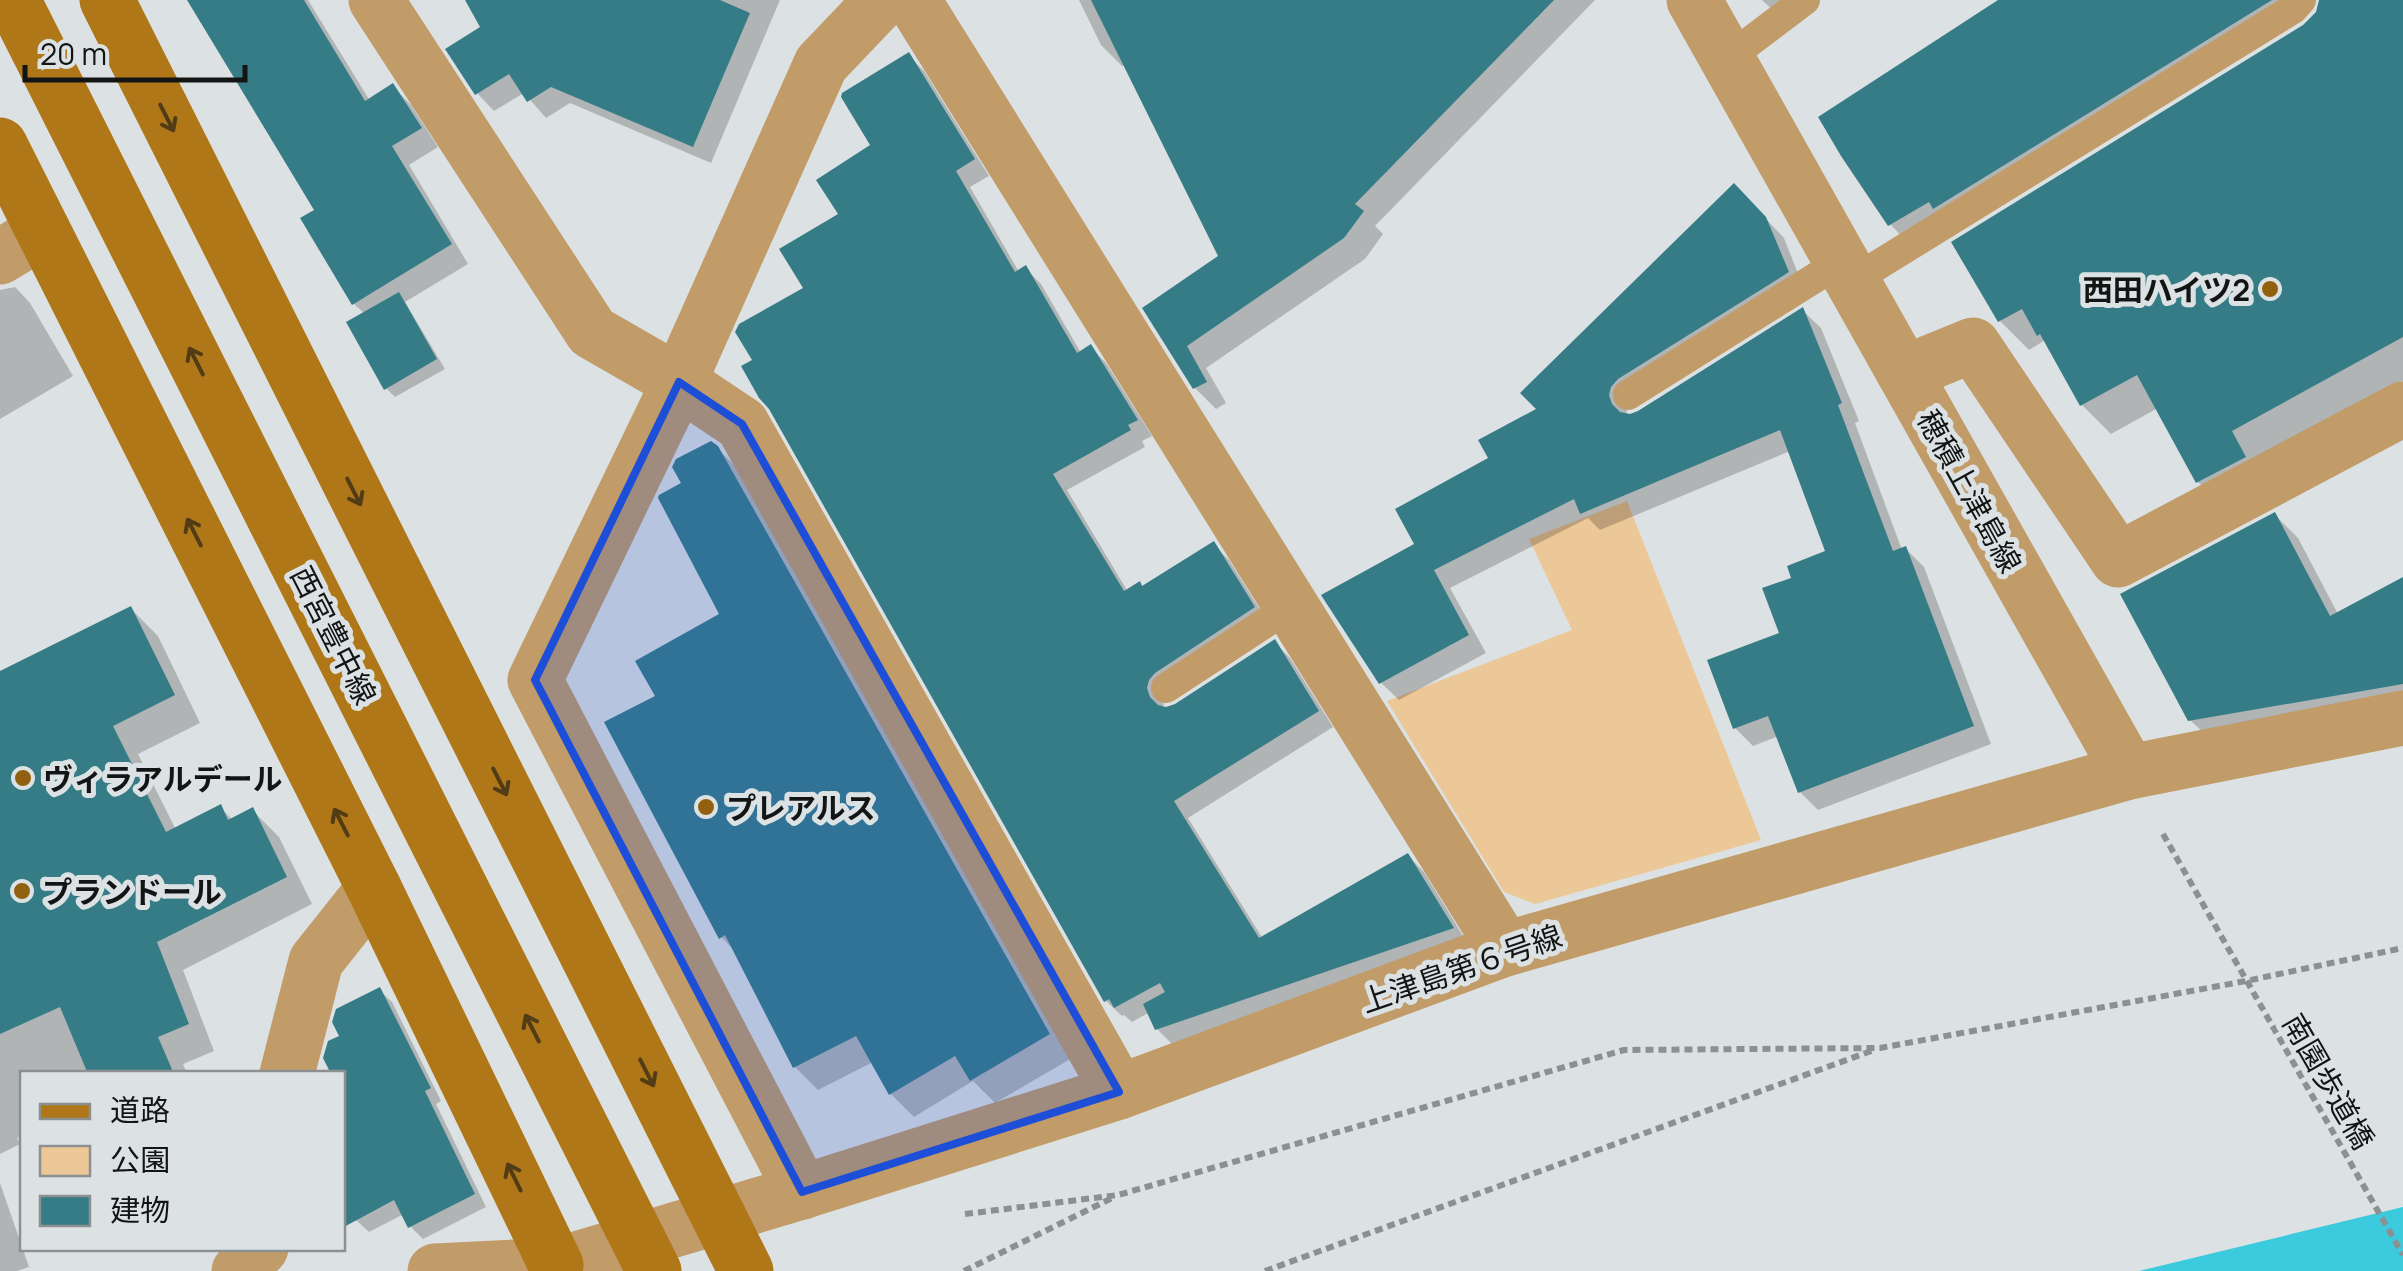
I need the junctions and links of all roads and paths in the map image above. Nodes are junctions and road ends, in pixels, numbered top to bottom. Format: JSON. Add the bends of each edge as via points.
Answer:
{"nodes":[{"id":1,"x":14,"y":0,"type":"edge"},
{"id":2,"x":107,"y":0,"type":"edge"},
{"id":3,"x":376,"y":0,"type":"edge"},
{"id":4,"x":882,"y":0,"type":"edge"},
{"id":5,"x":914,"y":0,"type":"edge"},
{"id":6,"x":1694,"y":0,"type":"edge"},
{"id":7,"x":1804,"y":0,"type":"edge"},
{"id":8,"x":2301,"y":0,"type":"edge"},
{"id":9,"x":1727,"y":59,"type":"junction"},
{"id":10,"x":0,"y":145,"type":"edge"},
{"id":11,"x":22,"y":244,"type":"edge"},
{"id":12,"x":1847,"y":271,"type":"junction"},
{"id":13,"x":1904,"y":374,"type":"junction"},
{"id":14,"x":679,"y":382,"type":"junction"},
{"id":15,"x":1628,"y":396,"type":"dead end"},
{"id":16,"x":2403,"y":409,"type":"edge"},
{"id":17,"x":1291,"y":606,"type":"junction"},
{"id":18,"x":1166,"y":688,"type":"dead end"},
{"id":19,"x":2403,"y":718,"type":"edge"},
{"id":20,"x":2128,"y":772,"type":"junction"},
{"id":21,"x":374,"y":888,"type":"junction"},
{"id":22,"x":2403,"y":948,"type":"edge"},
{"id":23,"x":1505,"y":949,"type":"junction"},
{"id":24,"x":2246,"y":981,"type":"junction"},
{"id":25,"x":1880,"y":1048,"type":"junction"},
{"id":26,"x":288,"y":1071,"type":"edge"},
{"id":27,"x":1119,"y":1092,"type":"junction"},
{"id":28,"x":802,"y":1192,"type":"junction"},
{"id":29,"x":1118,"y":1196,"type":"junction"},
{"id":30,"x":949,"y":1216,"type":"dead end"},
{"id":31,"x":258,"y":1251,"type":"edge"},
{"id":32,"x":2403,"y":1255,"type":"edge"},
{"id":33,"x":556,"y":1265,"type":"junction"},
{"id":34,"x":239,"y":1271,"type":"edge"},
{"id":35,"x":436,"y":1271,"type":"edge"},
{"id":36,"x":654,"y":1271,"type":"edge"},
{"id":37,"x":746,"y":1271,"type":"edge"},
{"id":38,"x":964,"y":1271,"type":"edge"},
{"id":39,"x":1265,"y":1271,"type":"edge"}],
"edges":[{"from":36,"to":1,"type":"main road","name":"西宮豊中線","one_way":true},
{"from":2,"to":37,"type":"main road","one_way":true},
{"from":3,"to":14,"type":"street","via":[[592,332]]},
{"from":4,"to":14,"type":"street","via":[[821,64]]},
{"from":5,"to":17,"type":"street"},
{"from":6,"to":9,"type":"street","name":"穂積上津島線"},
{"from":7,"to":9,"type":"lane"},
{"from":8,"to":12,"type":"lane"},
{"from":9,"to":12,"type":"street","name":"穂積上津島線"},
{"from":10,"to":11,"type":"main road"},
{"from":21,"to":11,"type":"main road","one_way":true},
{"from":12,"to":13,"type":"street","name":"穂積上津島線"},
{"from":12,"to":15,"type":"lane"},
{"from":13,"to":16,"type":"street","via":[[1973,346],[2118,560]]},
{"from":13,"to":20,"type":"street","name":"穂積上津島線"},
{"from":14,"to":27,"type":"street","via":[[742,424]]},
{"from":14,"to":28,"type":"street","via":[[535,680]]},
{"from":17,"to":18,"type":"lane"},
{"from":17,"to":23,"type":"street"},
{"from":19,"to":20,"type":"street","name":"上津島第６号線"},
{"from":20,"to":23,"type":"street","name":"上津島第６号線"},
{"from":20,"to":24,"type":"path"},
{"from":21,"to":26,"type":"street","via":[[316,961]]},
{"from":33,"to":21,"type":"main road","one_way":true},
{"from":22,"to":24,"type":"path"},
{"from":23,"to":27,"type":"street","name":"上津島第６号線"},
{"from":24,"to":25,"type":"path"},
{"from":24,"to":32,"type":"path","name":"南園歩道橋"},
{"from":25,"to":29,"type":"path","via":[[1624,1050]]},
{"from":25,"to":39,"type":"path"},
{"from":27,"to":28,"type":"street","name":"上津島第６号線"},
{"from":28,"to":33,"type":"street","name":"上津島第６号線"},
{"from":29,"to":30,"type":"path"},
{"from":29,"to":38,"type":"path"},
{"from":31,"to":34,"type":"street"},
{"from":33,"to":35,"type":"street","name":"上津島第６号線"}]}
